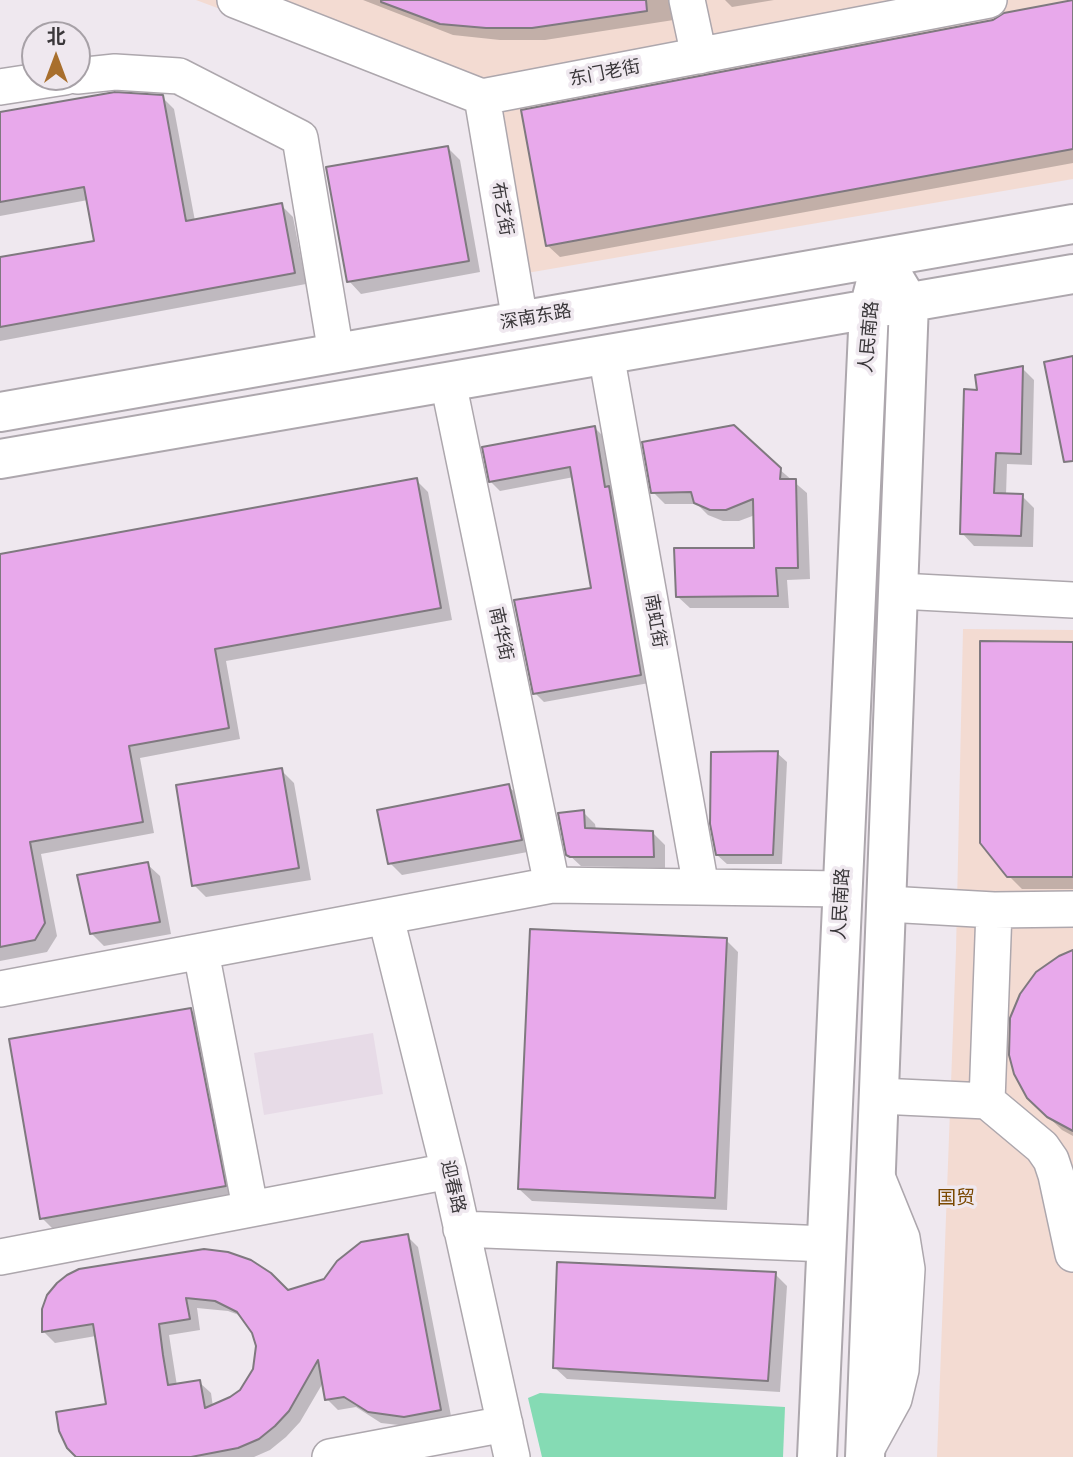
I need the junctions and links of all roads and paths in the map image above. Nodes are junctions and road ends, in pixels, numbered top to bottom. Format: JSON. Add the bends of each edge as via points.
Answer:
{"nodes":[{"id":1,"x":235,"y":0,"type":"edge"},
{"id":2,"x":687,"y":0,"type":"edge"},
{"id":3,"x":989,"y":0,"type":"edge"},
{"id":4,"x":276,"y":7,"type":"edge"},
{"id":5,"x":699,"y":56,"type":"junction"},
{"id":6,"x":91,"y":74,"type":"edge"},
{"id":7,"x":21,"y":84,"type":"edge"},
{"id":8,"x":0,"y":88,"type":"edge"},
{"id":9,"x":482,"y":97,"type":"junction"},
{"id":10,"x":1073,"y":224,"type":"edge"},
{"id":11,"x":882,"y":258,"type":"junction"},
{"id":12,"x":1073,"y":274,"type":"edge"},
{"id":13,"x":909,"y":303,"type":"junction"},
{"id":14,"x":869,"y":309,"type":"junction"},
{"id":15,"x":520,"y":321,"type":"junction"},
{"id":16,"x":336,"y":353,"type":"junction"},
{"id":17,"x":606,"y":355,"type":"junction"},
{"id":18,"x":448,"y":382,"type":"junction"},
{"id":19,"x":0,"y":402,"type":"edge"},
{"id":20,"x":38,"y":405,"type":"junction"},
{"id":21,"x":0,"y":412,"type":"edge"},
{"id":22,"x":9,"y":460,"type":"edge"},
{"id":23,"x":898,"y":592,"type":"junction"},
{"id":24,"x":1073,"y":600,"type":"edge"},
{"id":25,"x":552,"y":885,"type":"junction"},
{"id":26,"x":701,"y":887,"type":"junction"},
{"id":27,"x":843,"y":889,"type":"junction"},
{"id":28,"x":887,"y":904,"type":"junction"},
{"id":29,"x":1073,"y":909,"type":"edge"},
{"id":30,"x":994,"y":910,"type":"junction"},
{"id":31,"x":386,"y":918,"type":"junction"},
{"id":32,"x":201,"y":951,"type":"junction"},
{"id":33,"x":0,"y":989,"type":"edge"},
{"id":34,"x":879,"y":1096,"type":"junction"},
{"id":35,"x":988,"y":1101,"type":"junction"},
{"id":36,"x":449,"y":1171,"type":"junction"},
{"id":37,"x":250,"y":1207,"type":"junction"},
{"id":38,"x":461,"y":1229,"type":"junction"},
{"id":39,"x":827,"y":1244,"type":"junction"},
{"id":40,"x":1073,"y":1254,"type":"edge"},
{"id":41,"x":0,"y":1256,"type":"edge"},
{"id":42,"x":508,"y":1441,"type":"edge"},
{"id":43,"x":865,"y":1454,"type":"edge"},
{"id":44,"x":330,"y":1457,"type":"edge"},
{"id":45,"x":817,"y":1457,"type":"edge"}],
"edges":[{"from":1,"to":4,"type":"street"},
{"from":2,"to":5,"type":"street"},
{"from":3,"to":5,"type":"street","name":"东门老街"},
{"from":4,"to":9,"type":"street"},
{"from":5,"to":9,"type":"street","name":"东门老街"},
{"from":6,"to":16,"type":"street","via":[[179,76],[300,138]]},
{"from":7,"to":8,"type":"street"},
{"from":9,"to":15,"type":"street","name":"布艺街"},
{"from":10,"to":11,"type":"main road","name":"深南东路"},
{"from":11,"to":13,"type":"main road","name":"人民南路"},
{"from":11,"to":14,"type":"main road","name":"人民南路"},
{"from":11,"to":15,"type":"main road","name":"深南东路"},
{"from":12,"to":13,"type":"main road"},
{"from":13,"to":14,"type":"main road"},
{"from":13,"to":23,"type":"main road","name":"人民南路"},
{"from":14,"to":17,"type":"main road"},
{"from":14,"to":27,"type":"main road","name":"人民南路"},
{"from":15,"to":16,"type":"main road","name":"深南东路"},
{"from":16,"to":20,"type":"main road","name":"深南东路"},
{"from":17,"to":18,"type":"main road"},
{"from":17,"to":26,"type":"street","name":"南虹街"},
{"from":18,"to":22,"type":"main road"},
{"from":18,"to":25,"type":"street","name":"南华街"},
{"from":19,"to":20,"type":"main road"},
{"from":20,"to":21,"type":"main road","name":"深南东路"},
{"from":23,"to":24,"type":"street"},
{"from":23,"to":28,"type":"main road","name":"人民南路"},
{"from":25,"to":26,"type":"street"},
{"from":25,"to":31,"type":"street"},
{"from":26,"to":27,"type":"street"},
{"from":27,"to":39,"type":"main road","name":"人民南路"},
{"from":28,"to":30,"type":"street"},
{"from":28,"to":34,"type":"main road","name":"人民南路"},
{"from":29,"to":30,"type":"street"},
{"from":30,"to":35,"type":"street"},
{"from":31,"to":32,"type":"street"},
{"from":31,"to":36,"type":"street","name":"迎春路"},
{"from":32,"to":33,"type":"street"},
{"from":32,"to":37,"type":"street"},
{"from":34,"to":35,"type":"street"},
{"from":34,"to":43,"type":"main road","name":"人民南路"},
{"from":35,"to":40,"type":"street","via":[[1051,1160]]},
{"from":36,"to":37,"type":"street"},
{"from":36,"to":38,"type":"street","name":"迎春路"},
{"from":37,"to":41,"type":"street"},
{"from":38,"to":39,"type":"street"},
{"from":38,"to":42,"type":"street","name":"迎春路"},
{"from":39,"to":45,"type":"main road","name":"人民南路"},
{"from":42,"to":44,"type":"street"}]}
